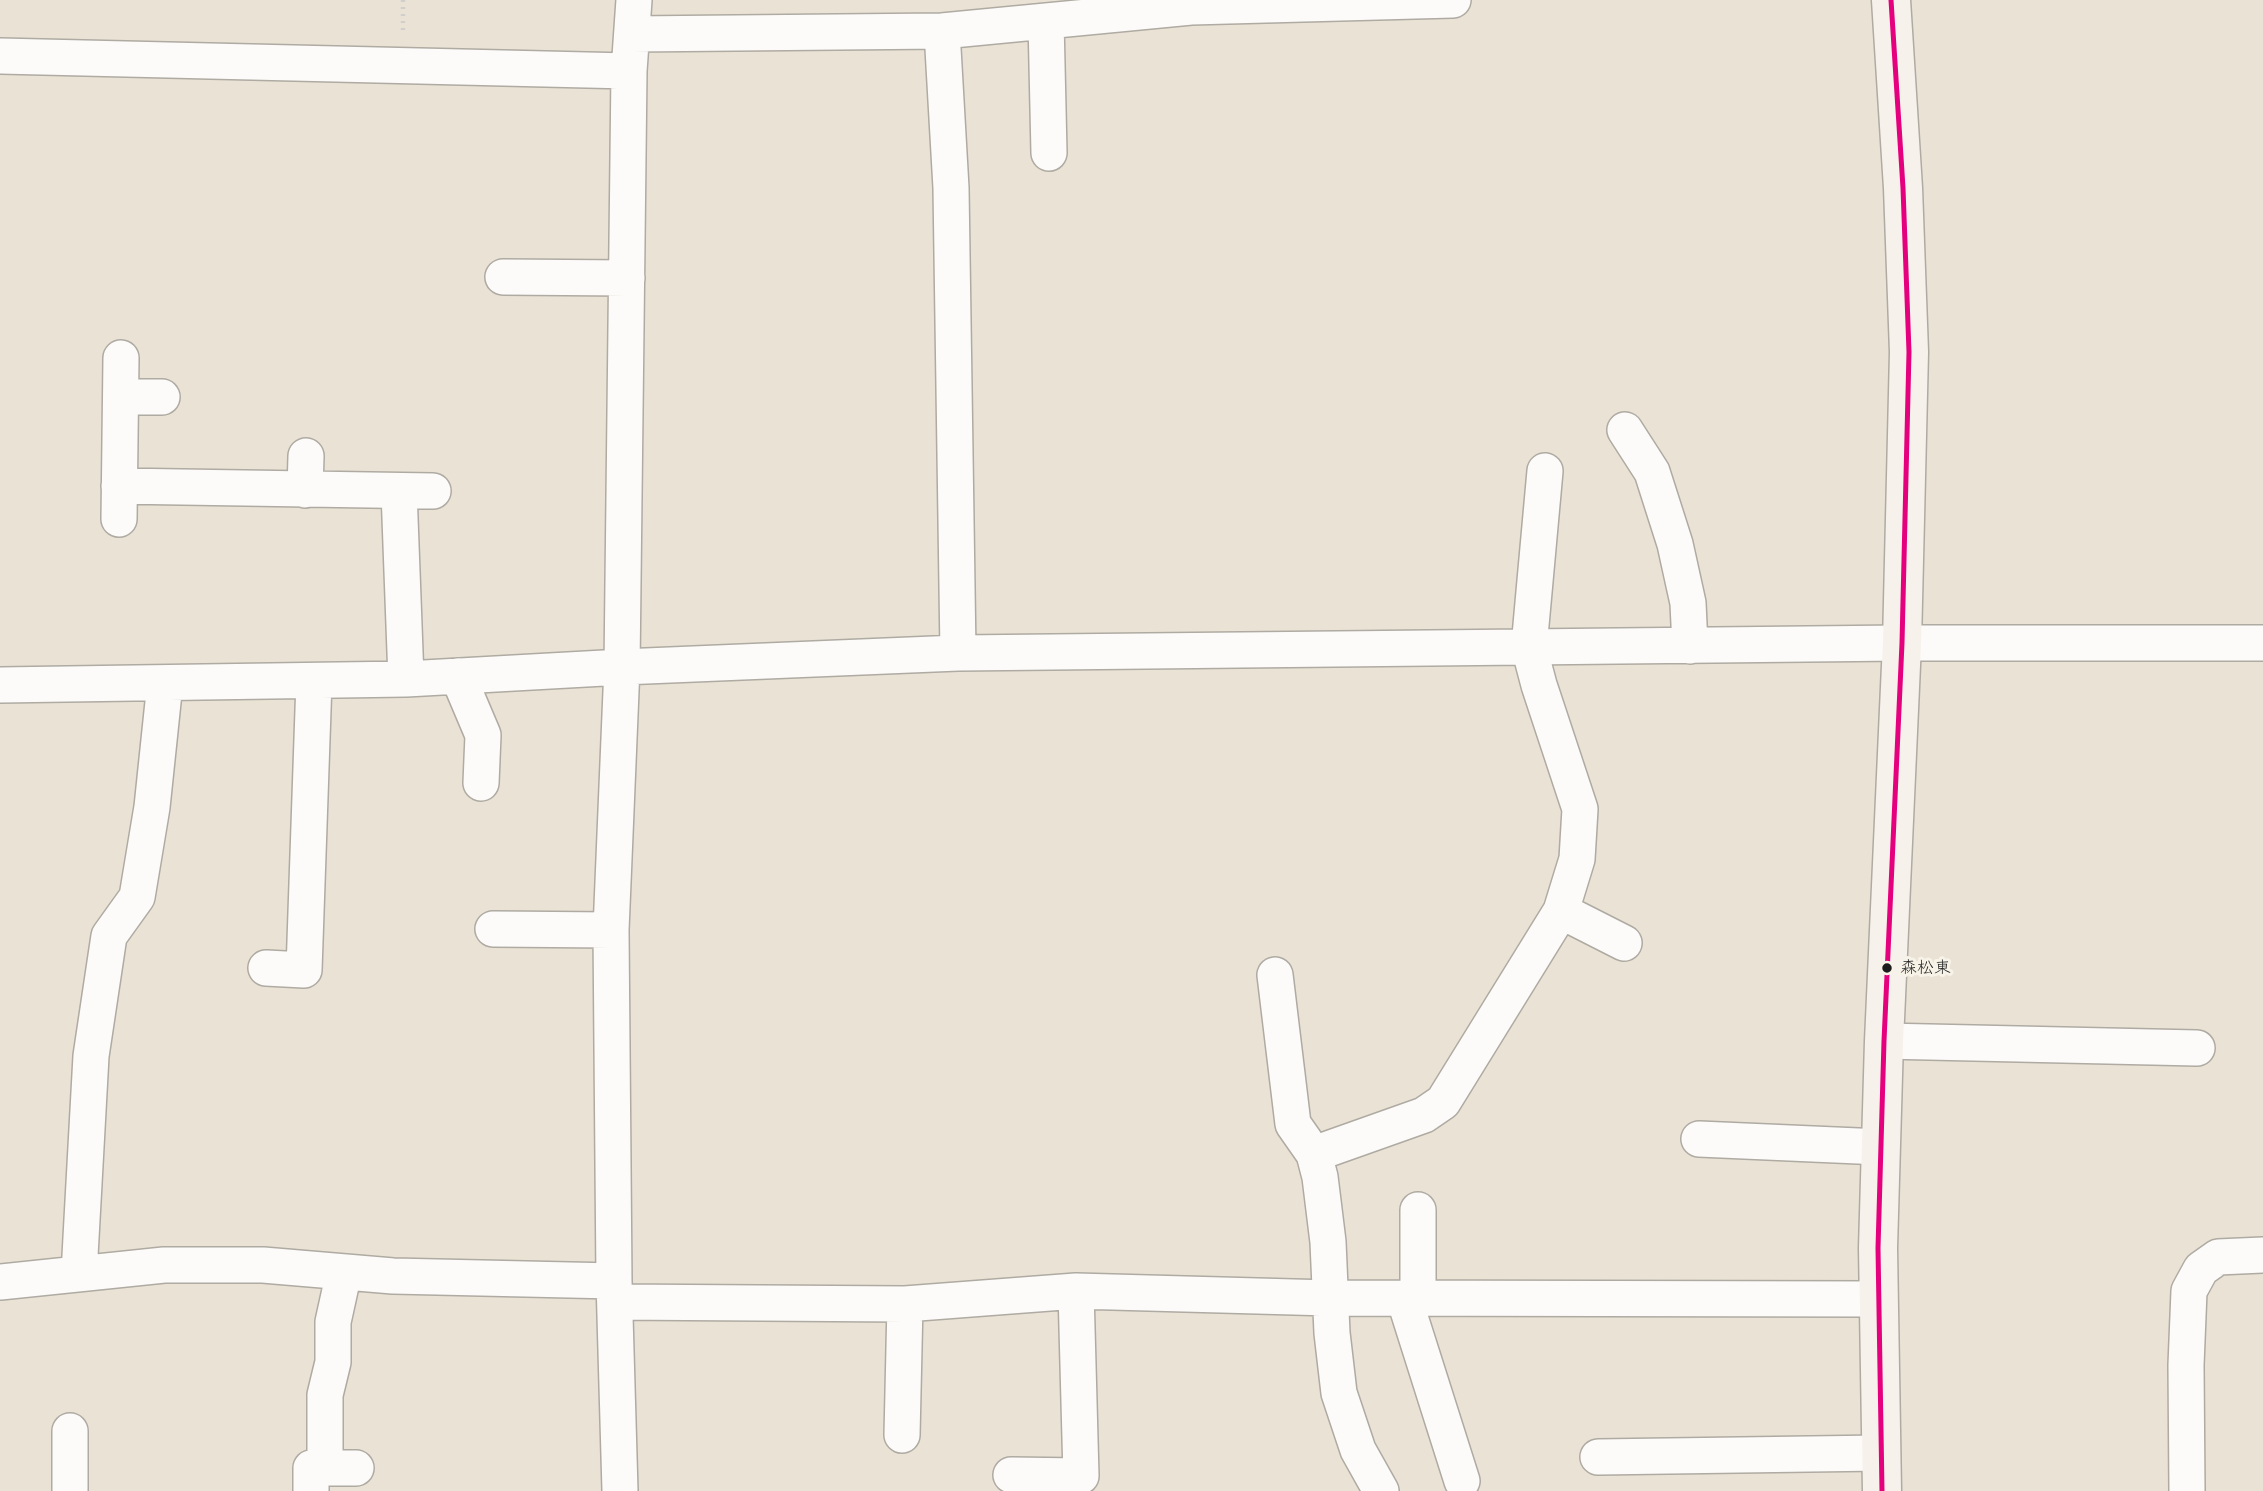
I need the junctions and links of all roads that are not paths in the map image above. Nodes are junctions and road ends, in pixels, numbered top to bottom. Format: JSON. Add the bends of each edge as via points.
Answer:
{"nodes":[{"id":1,"x":634,"y":0,"type":"edge"},
{"id":2,"x":1453,"y":0,"type":"edge"},
{"id":3,"x":1891,"y":0,"type":"edge"},
{"id":4,"x":1102,"y":8,"type":"edge"},
{"id":5,"x":903,"y":16,"type":"edge"},
{"id":6,"x":1046,"y":21,"type":"junction"},
{"id":7,"x":942,"y":31,"type":"junction"},
{"id":8,"x":632,"y":34,"type":"junction"},
{"id":9,"x":0,"y":56,"type":"edge"},
{"id":10,"x":629,"y":71,"type":"junction"},
{"id":11,"x":1049,"y":153,"type":"dead end"},
{"id":12,"x":503,"y":277,"type":"dead end"},
{"id":13,"x":626,"y":278,"type":"junction"},
{"id":14,"x":121,"y":358,"type":"dead end"},
{"id":15,"x":121,"y":397,"type":"junction"},
{"id":16,"x":162,"y":397,"type":"dead end"},
{"id":17,"x":1625,"y":430,"type":"dead end"},
{"id":18,"x":1545,"y":471,"type":"dead end"},
{"id":19,"x":398,"y":491,"type":"junction"},
{"id":20,"x":433,"y":491,"type":"dead end"},
{"id":21,"x":1902,"y":643,"type":"junction"},
{"id":22,"x":2263,"y":643,"type":"edge"},
{"id":23,"x":1690,"y":646,"type":"junction"},
{"id":24,"x":1529,"y":647,"type":"junction"},
{"id":25,"x":958,"y":653,"type":"junction"},
{"id":26,"x":622,"y":667,"type":"junction"},
{"id":27,"x":458,"y":676,"type":"junction"},
{"id":28,"x":406,"y":680,"type":"junction"},
{"id":29,"x":314,"y":681,"type":"junction"},
{"id":30,"x":165,"y":683,"type":"junction"},
{"id":31,"x":0,"y":685,"type":"edge"},
{"id":32,"x":481,"y":783,"type":"dead end"},
{"id":33,"x":1561,"y":911,"type":"junction"},
{"id":34,"x":493,"y":929,"type":"dead end"},
{"id":35,"x":611,"y":930,"type":"junction"},
{"id":36,"x":1624,"y":943,"type":"dead end"},
{"id":37,"x":267,"y":968,"type":"dead end"},
{"id":38,"x":1275,"y":975,"type":"dead end"},
{"id":39,"x":1884,"y":1041,"type":"junction"},
{"id":40,"x":2197,"y":1048,"type":"dead end"},
{"id":41,"x":1699,"y":1139,"type":"dead end"},
{"id":42,"x":1881,"y":1147,"type":"junction"},
{"id":43,"x":1314,"y":1154,"type":"junction"},
{"id":44,"x":1418,"y":1210,"type":"dead end"},
{"id":45,"x":2263,"y":1255,"type":"edge"},
{"id":46,"x":344,"y":1272,"type":"junction"},
{"id":47,"x":79,"y":1274,"type":"junction"},
{"id":48,"x":0,"y":1282,"type":"edge"},
{"id":49,"x":1076,"y":1291,"type":"junction"},
{"id":50,"x":614,"y":1292,"type":"junction"},
{"id":51,"x":1330,"y":1298,"type":"junction"},
{"id":52,"x":1411,"y":1298,"type":"junction"},
{"id":53,"x":1879,"y":1299,"type":"junction"},
{"id":54,"x":905,"y":1304,"type":"junction"},
{"id":55,"x":70,"y":1431,"type":"dead end"},
{"id":56,"x":902,"y":1435,"type":"dead end"},
{"id":57,"x":1881,"y":1453,"type":"junction"},
{"id":58,"x":1598,"y":1457,"type":"dead end"},
{"id":59,"x":1011,"y":1475,"type":"dead end"},
{"id":60,"x":331,"y":1476,"type":"edge"},
{"id":61,"x":1462,"y":1481,"type":"dead end"},
{"id":62,"x":71,"y":1491,"type":"edge"},
{"id":63,"x":620,"y":1491,"type":"edge"},
{"id":64,"x":1381,"y":1491,"type":"edge"},
{"id":65,"x":1882,"y":1491,"type":"edge"},
{"id":66,"x":2187,"y":1491,"type":"edge"}],
"edges":[{"from":1,"to":8,"type":"street"},
{"from":2,"to":4,"type":"street"},
{"from":3,"to":21,"type":"main road","via":[[1909,352]]},
{"from":4,"to":6,"type":"street"},
{"from":5,"to":7,"type":"street"},
{"from":5,"to":8,"type":"street"},
{"from":6,"to":7,"type":"street"},
{"from":6,"to":11,"type":"street"},
{"from":7,"to":25,"type":"street","via":[[951,188]]},
{"from":8,"to":10,"type":"street"},
{"from":9,"to":10,"type":"street"},
{"from":10,"to":13,"type":"street"},
{"from":12,"to":13,"type":"street"},
{"from":13,"to":26,"type":"street"},
{"from":14,"to":15,"type":"street"},
{"from":15,"to":16,"type":"street"},
{"from":15,"to":19,"type":"street","via":[[119,503],[305,473]]},
{"from":17,"to":23,"type":"street","via":[[1652,472],[1675,544],[1688,604]]},
{"from":18,"to":24,"type":"street"},
{"from":19,"to":20,"type":"street"},
{"from":19,"to":28,"type":"street"},
{"from":21,"to":22,"type":"street"},
{"from":21,"to":23,"type":"street"},
{"from":21,"to":39,"type":"main road"},
{"from":23,"to":24,"type":"street"},
{"from":24,"to":25,"type":"street"},
{"from":24,"to":33,"type":"street","via":[[1580,809],[1577,859]]},
{"from":25,"to":26,"type":"street"},
{"from":26,"to":27,"type":"street"},
{"from":26,"to":35,"type":"street"},
{"from":27,"to":28,"type":"street"},
{"from":27,"to":32,"type":"street","via":[[482,735]]},
{"from":28,"to":29,"type":"street"},
{"from":29,"to":30,"type":"street"},
{"from":29,"to":37,"type":"street","via":[[304,970]]},
{"from":30,"to":31,"type":"street"},
{"from":30,"to":47,"type":"street","via":[[137,897],[108,936],[92,1056]]},
{"from":33,"to":36,"type":"street"},
{"from":33,"to":43,"type":"street","via":[[1443,1102],[1424,1115]]},
{"from":34,"to":35,"type":"street"},
{"from":35,"to":50,"type":"street"},
{"from":38,"to":43,"type":"street","via":[[1293,1124]]},
{"from":39,"to":40,"type":"street"},
{"from":39,"to":42,"type":"main road"},
{"from":41,"to":42,"type":"street"},
{"from":42,"to":53,"type":"main road"},
{"from":43,"to":51,"type":"street","via":[[1328,1242]]},
{"from":44,"to":52,"type":"street"},
{"from":45,"to":66,"type":"street","via":[[2218,1257],[2201,1269],[2189,1291]]},
{"from":46,"to":47,"type":"street","via":[[263,1265],[163,1265]]},
{"from":46,"to":50,"type":"street"},
{"from":46,"to":60,"type":"street","via":[[325,1395]]},
{"from":47,"to":48,"type":"street"},
{"from":49,"to":51,"type":"street"},
{"from":49,"to":54,"type":"street"},
{"from":49,"to":59,"type":"street","via":[[1081,1476]]},
{"from":50,"to":54,"type":"street"},
{"from":50,"to":63,"type":"street"},
{"from":51,"to":52,"type":"street"},
{"from":51,"to":64,"type":"street","via":[[1339,1393],[1358,1450]]},
{"from":52,"to":53,"type":"street"},
{"from":52,"to":61,"type":"street"},
{"from":53,"to":57,"type":"main road"},
{"from":54,"to":56,"type":"street"},
{"from":55,"to":62,"type":"street"},
{"from":57,"to":58,"type":"street"},
{"from":57,"to":65,"type":"main road"}]}
